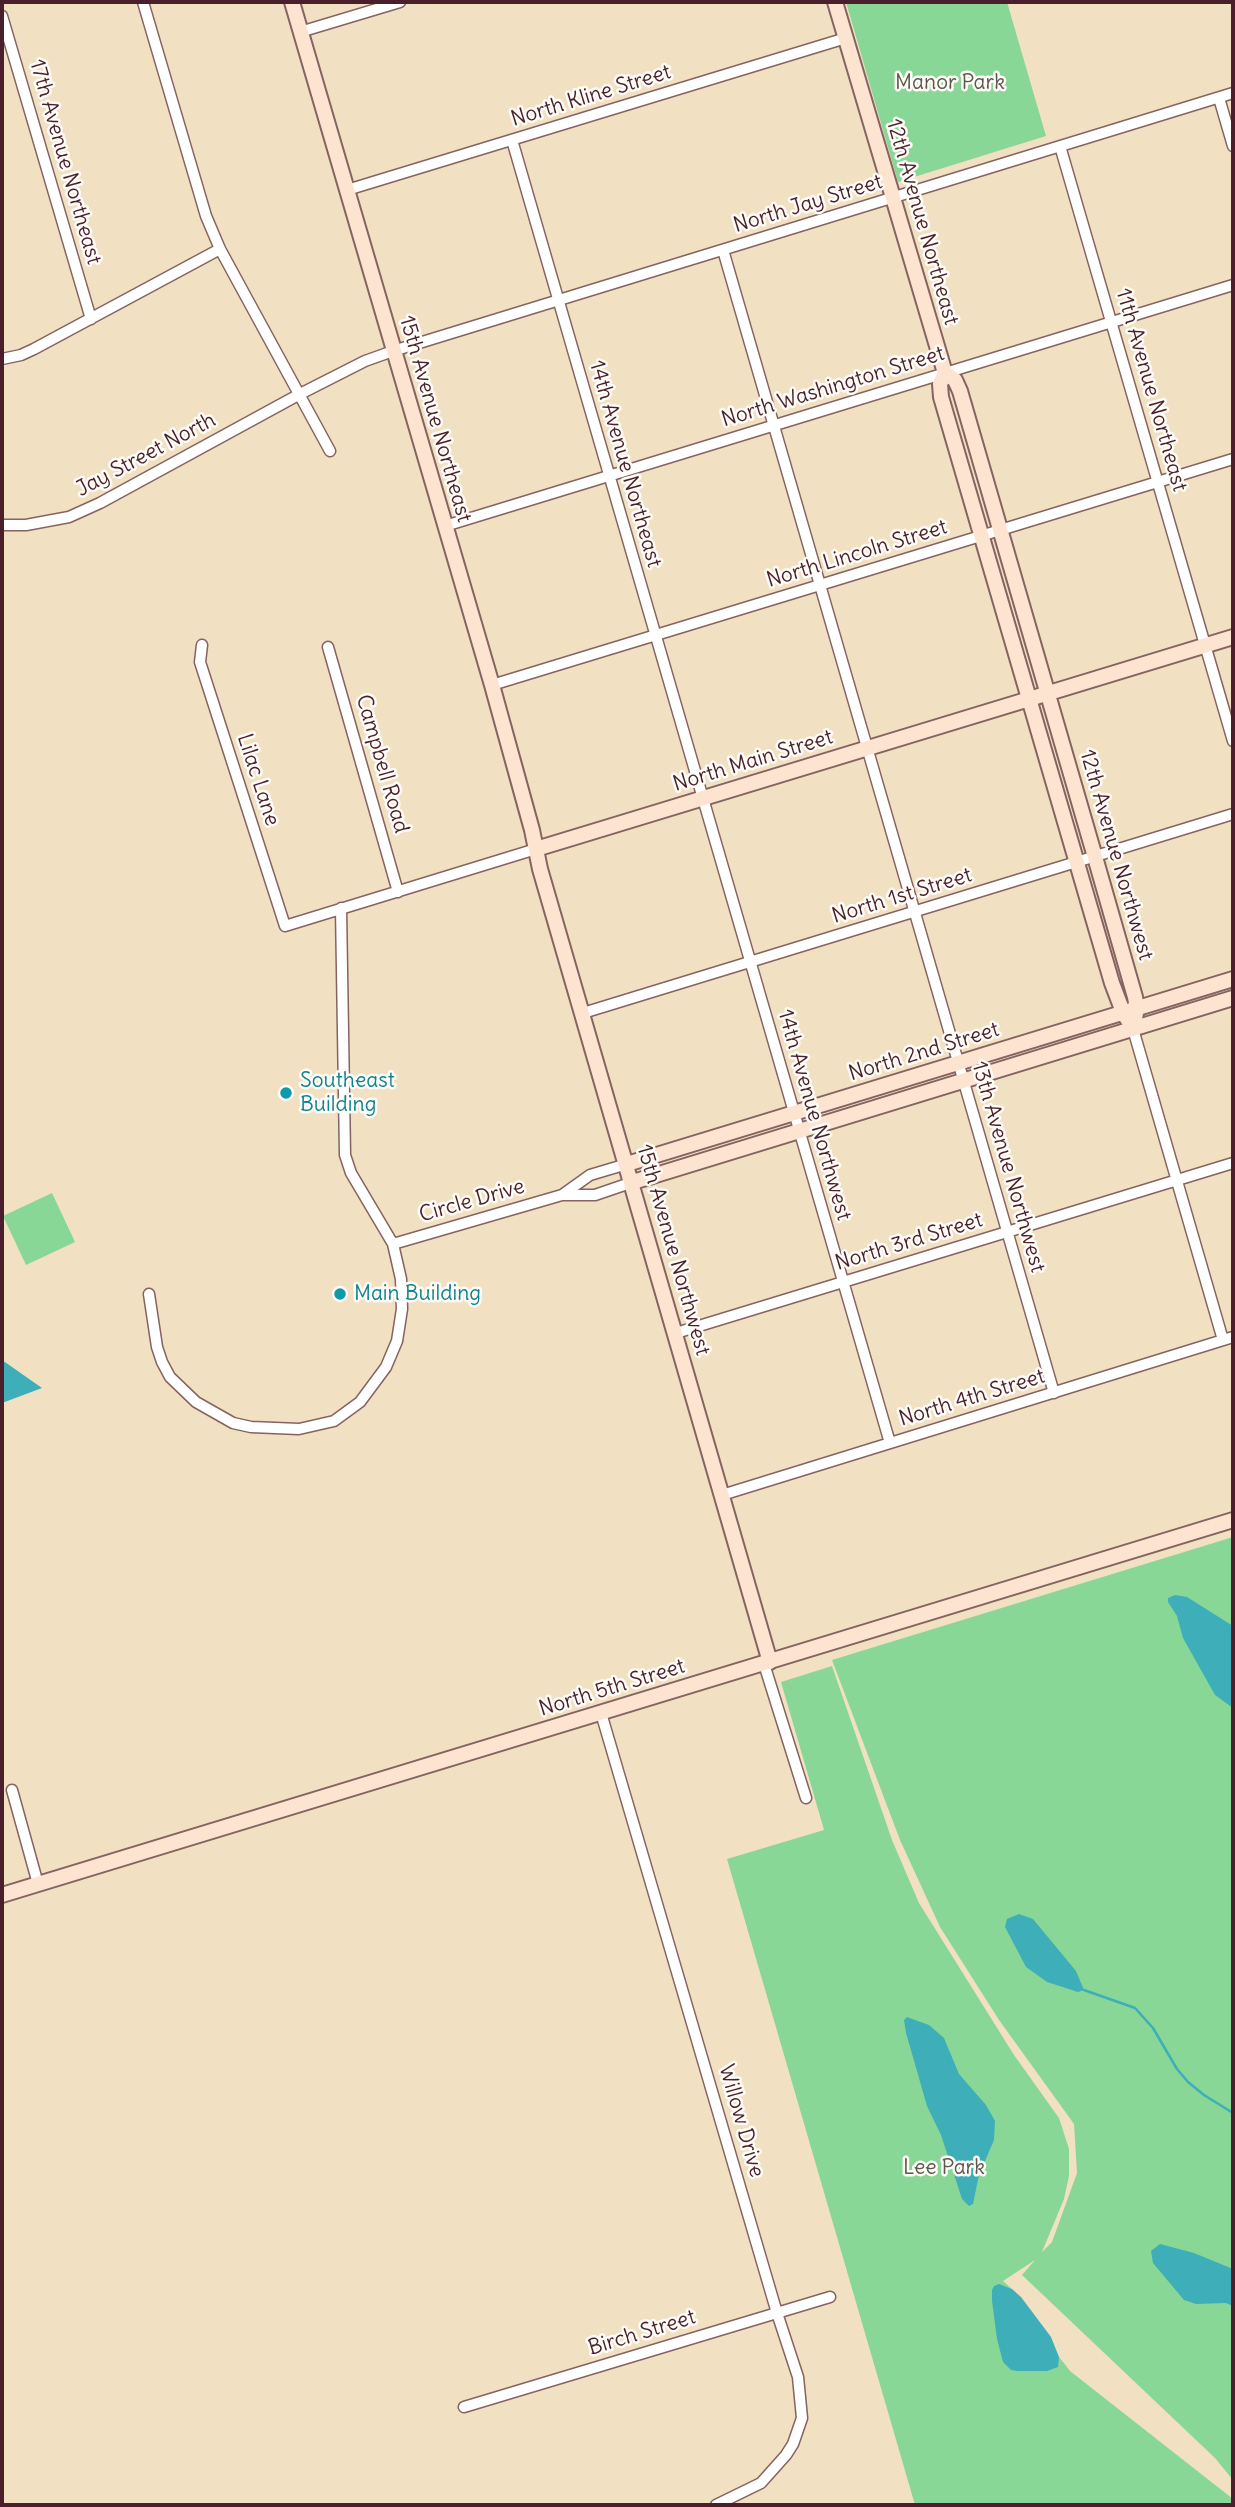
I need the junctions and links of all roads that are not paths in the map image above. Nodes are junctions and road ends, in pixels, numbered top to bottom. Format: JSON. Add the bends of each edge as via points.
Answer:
{"nodes":[{"id":1,"x":143,"y":2,"type":"edge"},
{"id":2,"x":292,"y":2,"type":"edge"},
{"id":3,"x":400,"y":2,"type":"edge"},
{"id":4,"x":835,"y":2,"type":"edge"},
{"id":5,"x":2,"y":16,"type":"edge"},
{"id":6,"x":300,"y":32,"type":"junction"},
{"id":7,"x":846,"y":38,"type":"junction"},
{"id":8,"x":1233,"y":93,"type":"edge"},
{"id":9,"x":1219,"y":98,"type":"junction"},
{"id":10,"x":512,"y":141,"type":"junction"},
{"id":11,"x":1060,"y":146,"type":"junction"},
{"id":12,"x":1233,"y":146,"type":"edge"},
{"id":13,"x":346,"y":190,"type":"junction"},
{"id":14,"x":892,"y":198,"type":"junction"},
{"id":15,"x":220,"y":249,"type":"junction"},
{"id":16,"x":723,"y":250,"type":"junction"},
{"id":17,"x":1233,"y":285,"type":"edge"},
{"id":18,"x":557,"y":302,"type":"junction"},
{"id":19,"x":90,"y":319,"type":"junction"},
{"id":20,"x":1111,"y":322,"type":"junction"},
{"id":21,"x":393,"y":351,"type":"junction"},
{"id":22,"x":2,"y":359,"type":"edge"},
{"id":23,"x":945,"y":373,"type":"junction"},
{"id":24,"x":300,"y":394,"type":"junction"},
{"id":25,"x":774,"y":425,"type":"junction"},
{"id":26,"x":330,"y":451,"type":"dead end"},
{"id":27,"x":1233,"y":459,"type":"edge"},
{"id":28,"x":608,"y":476,"type":"junction"},
{"id":29,"x":1158,"y":482,"type":"junction"},
{"id":30,"x":2,"y":524,"type":"edge"},
{"id":31,"x":445,"y":526,"type":"junction"},
{"id":32,"x":1000,"y":530,"type":"junction"},
{"id":33,"x":981,"y":536,"type":"junction"},
{"id":34,"x":819,"y":585,"type":"junction"},
{"id":35,"x":655,"y":636,"type":"junction"},
{"id":36,"x":1233,"y":637,"type":"edge"},
{"id":37,"x":202,"y":645,"type":"dead end"},
{"id":38,"x":1205,"y":645,"type":"junction"},
{"id":39,"x":328,"y":647,"type":"dead end"},
{"id":40,"x":492,"y":685,"type":"junction"},
{"id":41,"x":1048,"y":693,"type":"junction"},
{"id":42,"x":1029,"y":699,"type":"junction"},
{"id":43,"x":1233,"y":741,"type":"edge"},
{"id":44,"x":868,"y":748,"type":"junction"},
{"id":45,"x":703,"y":799,"type":"junction"},
{"id":46,"x":1233,"y":814,"type":"edge"},
{"id":47,"x":536,"y":849,"type":"junction"},
{"id":48,"x":1095,"y":857,"type":"junction"},
{"id":49,"x":1076,"y":863,"type":"junction"},
{"id":50,"x":398,"y":892,"type":"junction"},
{"id":51,"x":341,"y":908,"type":"junction"},
{"id":52,"x":915,"y":912,"type":"junction"},
{"id":53,"x":285,"y":926,"type":"joint"},
{"id":54,"x":750,"y":962,"type":"junction"},
{"id":55,"x":1233,"y":979,"type":"edge"},
{"id":56,"x":1233,"y":999,"type":"edge"},
{"id":57,"x":1130,"y":1010,"type":"junction"},
{"id":58,"x":583,"y":1013,"type":"junction"},
{"id":59,"x":1133,"y":1029,"type":"junction"},
{"id":60,"x":958,"y":1063,"type":"junction"},
{"id":61,"x":964,"y":1082,"type":"junction"},
{"id":62,"x":794,"y":1114,"type":"junction"},
{"id":63,"x":799,"y":1132,"type":"junction"},
{"id":64,"x":1233,"y":1163,"type":"edge"},
{"id":65,"x":627,"y":1164,"type":"junction"},
{"id":66,"x":1178,"y":1180,"type":"junction"},
{"id":67,"x":633,"y":1182,"type":"junction"},
{"id":68,"x":562,"y":1195,"type":"junction"},
{"id":69,"x":1007,"y":1232,"type":"junction"},
{"id":70,"x":393,"y":1244,"type":"junction"},
{"id":71,"x":843,"y":1283,"type":"junction"},
{"id":72,"x":149,"y":1294,"type":"dead end"},
{"id":73,"x":676,"y":1333,"type":"junction"},
{"id":74,"x":1228,"y":1339,"type":"edge"},
{"id":75,"x":1054,"y":1393,"type":"junction"},
{"id":76,"x":890,"y":1443,"type":"junction"},
{"id":77,"x":722,"y":1494,"type":"junction"},
{"id":78,"x":1233,"y":1520,"type":"edge"},
{"id":79,"x":767,"y":1663,"type":"junction"},
{"id":80,"x":601,"y":1713,"type":"junction"},
{"id":81,"x":12,"y":1790,"type":"dead end"},
{"id":82,"x":806,"y":1798,"type":"dead end"},
{"id":83,"x":38,"y":1884,"type":"junction"},
{"id":84,"x":2,"y":1895,"type":"edge"},
{"id":85,"x":830,"y":2297,"type":"dead end"},
{"id":86,"x":777,"y":2313,"type":"junction"},
{"id":87,"x":464,"y":2407,"type":"dead end"},
{"id":88,"x":716,"y":2505,"type":"edge"}],
"edges":[{"from":1,"to":15,"type":"street","via":[[201,201]]},
{"from":2,"to":6,"type":"street","name":"15th Avenue Northeast"},
{"from":3,"to":6,"type":"street"},
{"from":4,"to":7,"type":"street","name":"12th Avenue Northeast"},
{"from":5,"to":19,"type":"street","name":"17th Avenue Northeast"},
{"from":6,"to":13,"type":"street","name":"15th Avenue Northeast"},
{"from":7,"to":10,"type":"street","name":"North Kline Street"},
{"from":7,"to":14,"type":"street","name":"12th Avenue Northeast"},
{"from":8,"to":9,"type":"street","name":"North Jay Street"},
{"from":9,"to":11,"type":"street","name":"North Jay Street"},
{"from":9,"to":12,"type":"street"},
{"from":10,"to":13,"type":"street","name":"North Kline Street"},
{"from":10,"to":18,"type":"street","name":"14th Avenue Northeast"},
{"from":11,"to":14,"type":"street","name":"North Jay Street"},
{"from":11,"to":20,"type":"street","name":"11th Avenue Northeast"},
{"from":13,"to":21,"type":"street","name":"15th Avenue Northeast"},
{"from":14,"to":16,"type":"street","name":"North Jay Street"},
{"from":14,"to":23,"type":"street","name":"12th Avenue Northeast"},
{"from":15,"to":19,"type":"street"},
{"from":15,"to":24,"type":"street"},
{"from":16,"to":18,"type":"street","name":"North Jay Street"},
{"from":16,"to":25,"type":"street","name":"13th Avenue Northwest"},
{"from":17,"to":20,"type":"street","name":"North Washington Street"},
{"from":18,"to":21,"type":"street","name":"North Jay Street"},
{"from":18,"to":28,"type":"street","name":"14th Avenue Northeast"},
{"from":19,"to":22,"type":"street","via":[[34,349]]},
{"from":20,"to":23,"type":"street","name":"North Washington Street"},
{"from":20,"to":29,"type":"street","name":"11th Avenue Northeast"},
{"from":21,"to":24,"type":"street","name":"Jay Street North"},
{"from":21,"to":31,"type":"street","name":"15th Avenue Northeast"},
{"from":23,"to":25,"type":"street","name":"North Washington Street"},
{"from":23,"to":32,"type":"street","name":"12th Avenue Northeast","via":[[960,391]]},
{"from":23,"to":33,"type":"street","name":"12th Avenue Northeast","via":[[941,397]]},
{"from":24,"to":26,"type":"street"},
{"from":24,"to":30,"type":"street","name":"Jay Street North","via":[[69,517]]},
{"from":25,"to":28,"type":"street","name":"North Washington Street"},
{"from":25,"to":34,"type":"street","name":"13th Avenue Northwest"},
{"from":27,"to":29,"type":"street","name":"North Lincoln Street"},
{"from":28,"to":31,"type":"street","name":"North Washington Street"},
{"from":28,"to":35,"type":"street","name":"14th Avenue Northeast"},
{"from":29,"to":32,"type":"street","name":"North Lincoln Street"},
{"from":29,"to":38,"type":"street","name":"11th Avenue Northeast"},
{"from":31,"to":40,"type":"street","name":"15th Avenue Northeast"},
{"from":32,"to":33,"type":"street","name":"North Lincoln Street"},
{"from":32,"to":41,"type":"street","name":"12th Avenue Northeast"},
{"from":33,"to":34,"type":"street","name":"North Lincoln Street"},
{"from":33,"to":42,"type":"street","name":"12th Avenue Northeast"},
{"from":34,"to":35,"type":"street","name":"North Lincoln Street"},
{"from":34,"to":44,"type":"street","name":"13th Avenue Northwest"},
{"from":35,"to":40,"type":"street","name":"North Lincoln Street"},
{"from":35,"to":45,"type":"street","name":"14th Avenue Northeast"},
{"from":36,"to":38,"type":"street","name":"North Main Street"},
{"from":37,"to":53,"type":"street","name":"Lilac Lane","via":[[200,662]]},
{"from":38,"to":41,"type":"street","name":"North Main Street"},
{"from":38,"to":43,"type":"street","name":"11th Avenue Northeast"},
{"from":39,"to":50,"type":"street","name":"Campbell Road"},
{"from":40,"to":47,"type":"street","name":"15th Avenue Northeast"},
{"from":41,"to":42,"type":"street","name":"North Main Street"},
{"from":41,"to":48,"type":"street","name":"12th Avenue Northwest"},
{"from":42,"to":44,"type":"street","name":"North Main Street"},
{"from":42,"to":49,"type":"street","name":"12th Avenue Northwest"},
{"from":44,"to":45,"type":"street","name":"North Main Street"},
{"from":44,"to":52,"type":"street","name":"13th Avenue Northwest"},
{"from":45,"to":47,"type":"street","name":"North Main Street"},
{"from":45,"to":54,"type":"street","name":"14th Avenue Northwest"},
{"from":46,"to":48,"type":"street","name":"North 1st Street"},
{"from":47,"to":50,"type":"street","name":"North Main Street"},
{"from":47,"to":58,"type":"street","name":"15th Avenue Northwest"},
{"from":48,"to":49,"type":"street","name":"North 1st Street"},
{"from":48,"to":57,"type":"street","name":"12th Avenue Northwest"},
{"from":49,"to":52,"type":"street","name":"North 1st Street"},
{"from":49,"to":57,"type":"street","name":"12th Avenue Northwest","via":[[1112,983]]},
{"from":50,"to":51,"type":"street","name":"North Main Street"},
{"from":51,"to":53,"type":"street","name":"North Main Street"},
{"from":51,"to":70,"type":"street","via":[[345,1156]]},
{"from":52,"to":54,"type":"street","name":"North 1st Street"},
{"from":52,"to":60,"type":"street","name":"13th Avenue Northwest"},
{"from":54,"to":58,"type":"street","name":"North 1st Street"},
{"from":54,"to":62,"type":"street","name":"14th Avenue Northwest"},
{"from":55,"to":57,"type":"street","name":"North 2nd Street"},
{"from":56,"to":59,"type":"street","name":"North 2nd Street"},
{"from":57,"to":59,"type":"street","name":"12th Avenue Northwest"},
{"from":57,"to":60,"type":"street","name":"North 2nd Street"},
{"from":58,"to":65,"type":"street","name":"15th Avenue Northwest"},
{"from":59,"to":61,"type":"street","name":"North 2nd Street"},
{"from":59,"to":66,"type":"street","name":"12th Avenue Northwest"},
{"from":60,"to":61,"type":"street","name":"13th Avenue Northwest"},
{"from":60,"to":62,"type":"street","name":"North 2nd Street"},
{"from":61,"to":63,"type":"street","name":"North 2nd Street"},
{"from":61,"to":69,"type":"street","name":"13th Avenue Northwest"},
{"from":62,"to":63,"type":"street","name":"14th Avenue Northwest"},
{"from":62,"to":65,"type":"street","name":"North 2nd Street"},
{"from":63,"to":67,"type":"street","name":"North 2nd Street"},
{"from":63,"to":71,"type":"street","name":"14th Avenue Northwest"},
{"from":64,"to":66,"type":"street","name":"North 3rd Street"},
{"from":65,"to":67,"type":"street","name":"15th Avenue Northwest"},
{"from":65,"to":68,"type":"street","name":"Circle Drive","via":[[590,1175]]},
{"from":66,"to":69,"type":"street","name":"North 3rd Street"},
{"from":66,"to":74,"type":"street","name":"12th Avenue Northwest"},
{"from":67,"to":68,"type":"street","name":"Circle Drive","via":[[596,1195]]},
{"from":67,"to":73,"type":"street","name":"15th Avenue Northwest"},
{"from":68,"to":70,"type":"street","name":"Circle Drive"},
{"from":69,"to":71,"type":"street","name":"North 3rd Street"},
{"from":69,"to":75,"type":"street","name":"13th Avenue Northwest"},
{"from":70,"to":72,"type":"street","via":[[401,1279],[397,1341],[386,1367],[360,1402],[317,1427],[251,1427],[233,1423],[196,1402],[170,1377],[162,1362]]},
{"from":71,"to":73,"type":"street","name":"North 3rd Street"},
{"from":71,"to":76,"type":"street","name":"14th Avenue Northwest"},
{"from":73,"to":77,"type":"street","name":"15th Avenue Northwest"},
{"from":74,"to":75,"type":"street","name":"North 4th Street"},
{"from":75,"to":76,"type":"street","name":"North 4th Street"},
{"from":76,"to":77,"type":"street","name":"North 4th Street"},
{"from":77,"to":79,"type":"street","name":"15th Avenue Northwest"},
{"from":78,"to":79,"type":"street","name":"North 5th Street"},
{"from":79,"to":80,"type":"street","name":"North 5th Street"},
{"from":79,"to":82,"type":"street","name":"15th Avenue Northwest"},
{"from":80,"to":83,"type":"street","name":"North 5th Street"},
{"from":80,"to":86,"type":"street","name":"Willow Drive"},
{"from":81,"to":83,"type":"street"},
{"from":83,"to":84,"type":"street","name":"North 5th Street"},
{"from":85,"to":86,"type":"street","name":"Birch Street"},
{"from":86,"to":87,"type":"street","name":"Birch Street"},
{"from":86,"to":88,"type":"street","name":"Willow Drive","via":[[798,2377],[802,2404],[798,2431],[786,2455],[761,2483]]}]}
